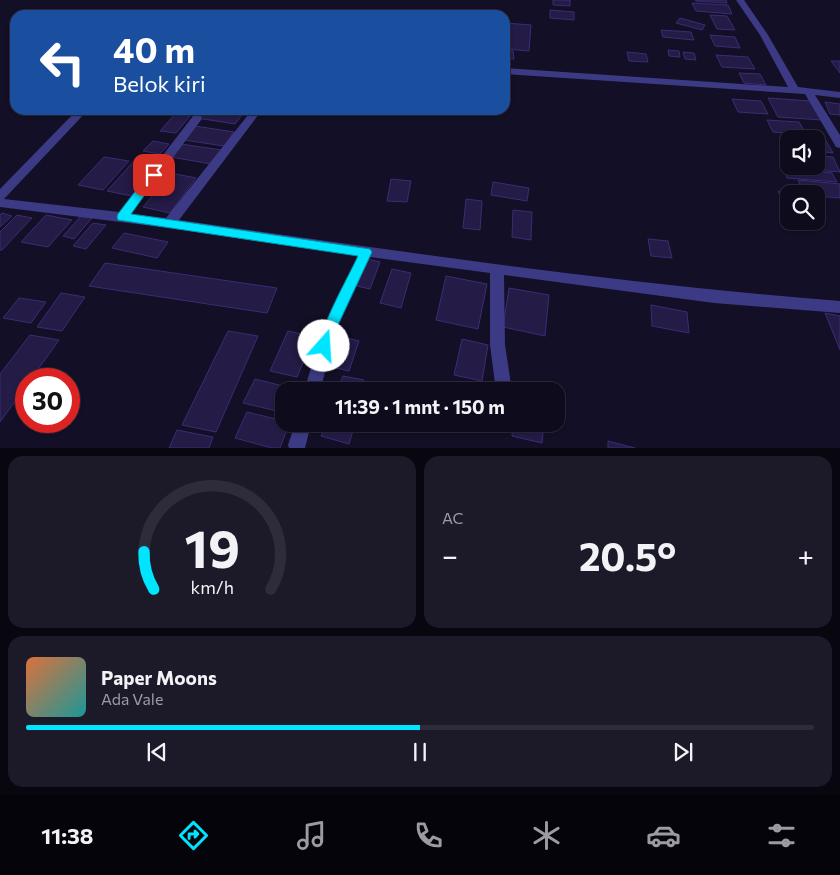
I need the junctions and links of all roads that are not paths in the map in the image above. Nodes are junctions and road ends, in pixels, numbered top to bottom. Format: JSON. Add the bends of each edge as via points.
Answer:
{"nodes":[{"id":1,"x":740,"y":0,"type":"edge"},
{"id":2,"x":510,"y":71,"type":"edge"},
{"id":3,"x":795,"y":90,"type":"junction"},
{"id":4,"x":809,"y":93,"type":"junction"},
{"id":5,"x":840,"y":95,"type":"edge"},
{"id":6,"x":79,"y":115,"type":"edge"},
{"id":7,"x":253,"y":115,"type":"edge"},
{"id":8,"x":196,"y":118,"type":"dead end"},
{"id":9,"x":840,"y":144,"type":"edge"},
{"id":10,"x":0,"y":196,"type":"edge"},
{"id":11,"x":0,"y":203,"type":"edge"},
{"id":12,"x":122,"y":217,"type":"junction"},
{"id":13,"x":170,"y":223,"type":"junction"},
{"id":14,"x":366,"y":252,"type":"junction"},
{"id":15,"x":498,"y":269,"type":"junction"},
{"id":16,"x":840,"y":307,"type":"edge"},
{"id":17,"x":315,"y":382,"type":"edge"},
{"id":18,"x":502,"y":382,"type":"edge"},
{"id":19,"x":301,"y":432,"type":"edge"},
{"id":20,"x":297,"y":445,"type":"dead end"}],
"edges":[{"from":1,"to":3,"type":"street"},
{"from":2,"to":3,"type":"street"},
{"from":3,"to":4,"type":"street"},
{"from":4,"to":5,"type":"street"},
{"from":4,"to":9,"type":"street"},
{"from":6,"to":10,"type":"street"},
{"from":7,"to":13,"type":"street"},
{"from":8,"to":12,"type":"street"},
{"from":11,"to":12,"type":"street"},
{"from":12,"to":13,"type":"street"},
{"from":13,"to":14,"type":"street"},
{"from":14,"to":15,"type":"street"},
{"from":14,"to":17,"type":"street","via":[[329,330]]},
{"from":15,"to":16,"type":"street","via":[[714,297]]},
{"from":15,"to":18,"type":"street","via":[[496,333]]},
{"from":19,"to":20,"type":"street"}]}
